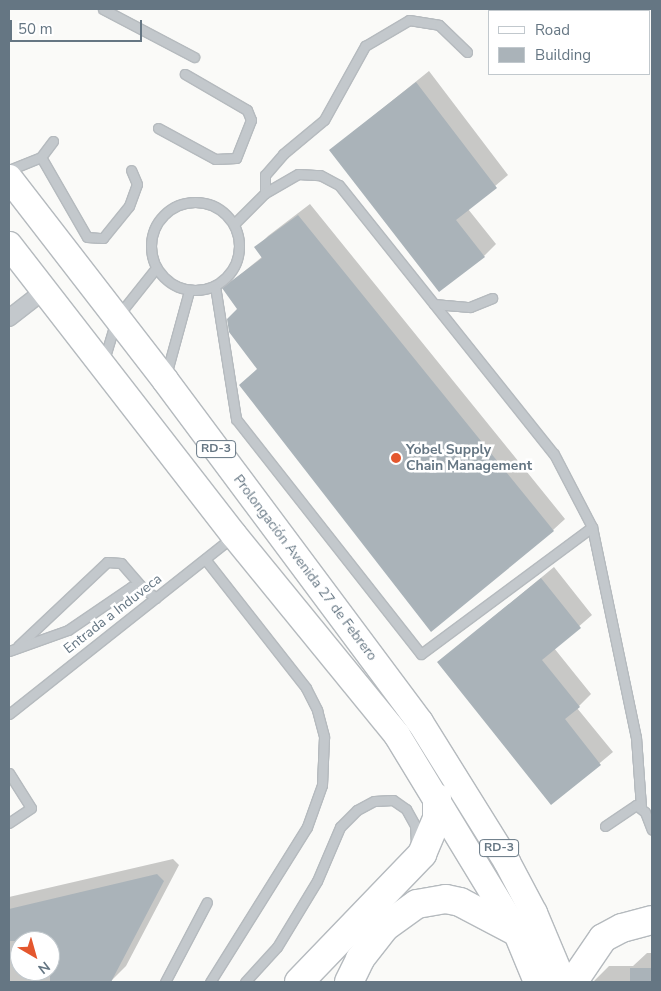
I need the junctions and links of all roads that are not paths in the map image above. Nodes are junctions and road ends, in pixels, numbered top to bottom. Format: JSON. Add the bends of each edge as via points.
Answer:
{"nodes":[{"id":1,"x":103,"y":9,"type":"edge"},
{"id":2,"x":467,"y":52,"type":"dead end"},
{"id":3,"x":194,"y":56,"type":"dead end"},
{"id":4,"x":185,"y":74,"type":"dead end"},
{"id":5,"x":158,"y":128,"type":"dead end"},
{"id":6,"x":53,"y":141,"type":"dead end"},
{"id":7,"x":41,"y":157,"type":"junction"},
{"id":8,"x":9,"y":170,"type":"edge"},
{"id":9,"x":131,"y":170,"type":"dead end"},
{"id":10,"x":9,"y":178,"type":"edge"},
{"id":11,"x":264,"y":193,"type":"junction"},
{"id":12,"x":234,"y":224,"type":"junction"},
{"id":13,"x":9,"y":245,"type":"edge"},
{"id":14,"x":156,"y":268,"type":"junction"},
{"id":15,"x":215,"y":286,"type":"junction"},
{"id":16,"x":45,"y":290,"type":"junction"},
{"id":17,"x":189,"y":291,"type":"junction"},
{"id":18,"x":492,"y":298,"type":"dead end"},
{"id":19,"x":434,"y":304,"type":"junction"},
{"id":20,"x":116,"y":317,"type":"junction"},
{"id":21,"x":9,"y":318,"type":"edge"},
{"id":22,"x":102,"y":366,"type":"junction"},
{"id":23,"x":165,"y":380,"type":"junction"},
{"id":24,"x":592,"y":527,"type":"junction"},
{"id":25,"x":234,"y":535,"type":"junction"},
{"id":26,"x":289,"y":546,"type":"junction"},
{"id":27,"x":205,"y":559,"type":"junction"},
{"id":28,"x":263,"y":568,"type":"junction"},
{"id":29,"x":141,"y":586,"type":"junction"},
{"id":30,"x":156,"y":598,"type":"junction"},
{"id":31,"x":13,"y":649,"type":"edge"},
{"id":32,"x":9,"y":714,"type":"edge"},
{"id":33,"x":9,"y":773,"type":"edge"},
{"id":34,"x":436,"y":798,"type":"junction"},
{"id":35,"x":641,"y":806,"type":"junction"},
{"id":36,"x":9,"y":823,"type":"edge"},
{"id":37,"x":605,"y":826,"type":"dead end"},
{"id":38,"x":652,"y":830,"type":"edge"},
{"id":39,"x":412,"y":866,"type":"junction"},
{"id":40,"x":207,"y":902,"type":"dead end"},
{"id":41,"x":652,"y":920,"type":"edge"},
{"id":42,"x":517,"y":932,"type":"junction"},
{"id":43,"x":165,"y":982,"type":"edge"},
{"id":44,"x":210,"y":982,"type":"edge"},
{"id":45,"x":245,"y":982,"type":"edge"},
{"id":46,"x":299,"y":982,"type":"edge"},
{"id":47,"x":349,"y":982,"type":"edge"},
{"id":48,"x":537,"y":982,"type":"edge"},
{"id":49,"x":562,"y":982,"type":"edge"},
{"id":50,"x":574,"y":982,"type":"edge"}],
"edges":[{"from":1,"to":3,"type":"lane"},
{"from":2,"to":11,"type":"lane","via":[[439,25],[409,20],[365,46],[324,120],[305,140],[282,154],[265,175]]},
{"from":4,"to":5,"type":"lane","via":[[246,110],[251,120],[236,158],[215,159]]},
{"from":6,"to":7,"type":"lane"},
{"from":7,"to":8,"type":"lane"},
{"from":7,"to":9,"type":"lane","via":[[87,237],[103,238],[129,206],[137,184]]},
{"from":10,"to":20,"type":"main road","name":"Prolongación Avenida 27 de Febrero","number":"RD-3"},
{"from":11,"to":12,"type":"lane"},
{"from":11,"to":19,"type":"lane","via":[[298,174],[320,175],[339,185]]},
{"from":12,"to":14,"type":"lane","via":[[223,211],[209,204],[177,205],[163,214],[154,228],[150,244]]},
{"from":12,"to":15,"type":"lane","via":[[239,237],[235,266]]},
{"from":13,"to":16,"type":"main road","number":"RD-3"},
{"from":14,"to":17,"type":"lane","via":[[170,284]]},
{"from":14,"to":20,"type":"lane"},
{"from":15,"to":17,"type":"lane"},
{"from":15,"to":24,"type":"lane","via":[[236,419],[422,654]]},
{"from":16,"to":21,"type":"street"},
{"from":16,"to":22,"type":"main road","number":"RD-3"},
{"from":17,"to":23,"type":"lane"},
{"from":18,"to":19,"type":"lane","via":[[470,307]]},
{"from":19,"to":24,"type":"lane","via":[[554,454]]},
{"from":20,"to":22,"type":"lane"},
{"from":20,"to":23,"type":"main road","name":"Prolongación Avenida 27 de Febrero","number":"RD-3"},
{"from":22,"to":25,"type":"main road","number":"RD-3"},
{"from":23,"to":26,"type":"main road","name":"Prolongación Avenida 27 de Febrero","number":"RD-3"},
{"from":24,"to":35,"type":"lane","via":[[636,737]]},
{"from":25,"to":27,"type":"lane","name":"Entrada a Induveca"},
{"from":25,"to":28,"type":"main road","number":"RD-3"},
{"from":26,"to":28,"type":"main road"},
{"from":26,"to":49,"type":"main road","name":"Prolongación Avenida 27 de Febrero","number":"RD-3","via":[[420,722],[460,782],[534,912]]},
{"from":27,"to":30,"type":"lane","name":"Entrada a Induveca"},
{"from":27,"to":44,"type":"lane","via":[[306,688],[317,710],[324,746],[322,785],[308,827]]},
{"from":28,"to":34,"type":"main road","number":"RD-3","via":[[397,735]]},
{"from":29,"to":30,"type":"lane"},
{"from":29,"to":31,"type":"lane","via":[[131,587],[68,630],[41,642]]},
{"from":29,"to":31,"type":"lane","via":[[121,563],[107,562]]},
{"from":30,"to":32,"type":"lane","name":"Entrada a Induveca"},
{"from":33,"to":36,"type":"lane","via":[[31,808]]},
{"from":34,"to":39,"type":"highway","via":[[437,820],[432,838]]},
{"from":34,"to":42,"type":"main road","number":"RD-3"},
{"from":35,"to":37,"type":"lane","via":[[636,805]]},
{"from":35,"to":38,"type":"lane"},
{"from":39,"to":45,"type":"lane","via":[[415,825],[406,809],[393,800],[374,801],[357,810],[340,827],[317,881],[278,947]]},
{"from":39,"to":46,"type":"highway"},
{"from":40,"to":43,"type":"lane"},
{"from":41,"to":50,"type":"highway","via":[[622,928],[603,938]]},
{"from":42,"to":47,"type":"highway","via":[[460,902],[446,899],[417,904],[386,927],[360,959]]},
{"from":42,"to":48,"type":"main road","number":"RD-3"}]}
